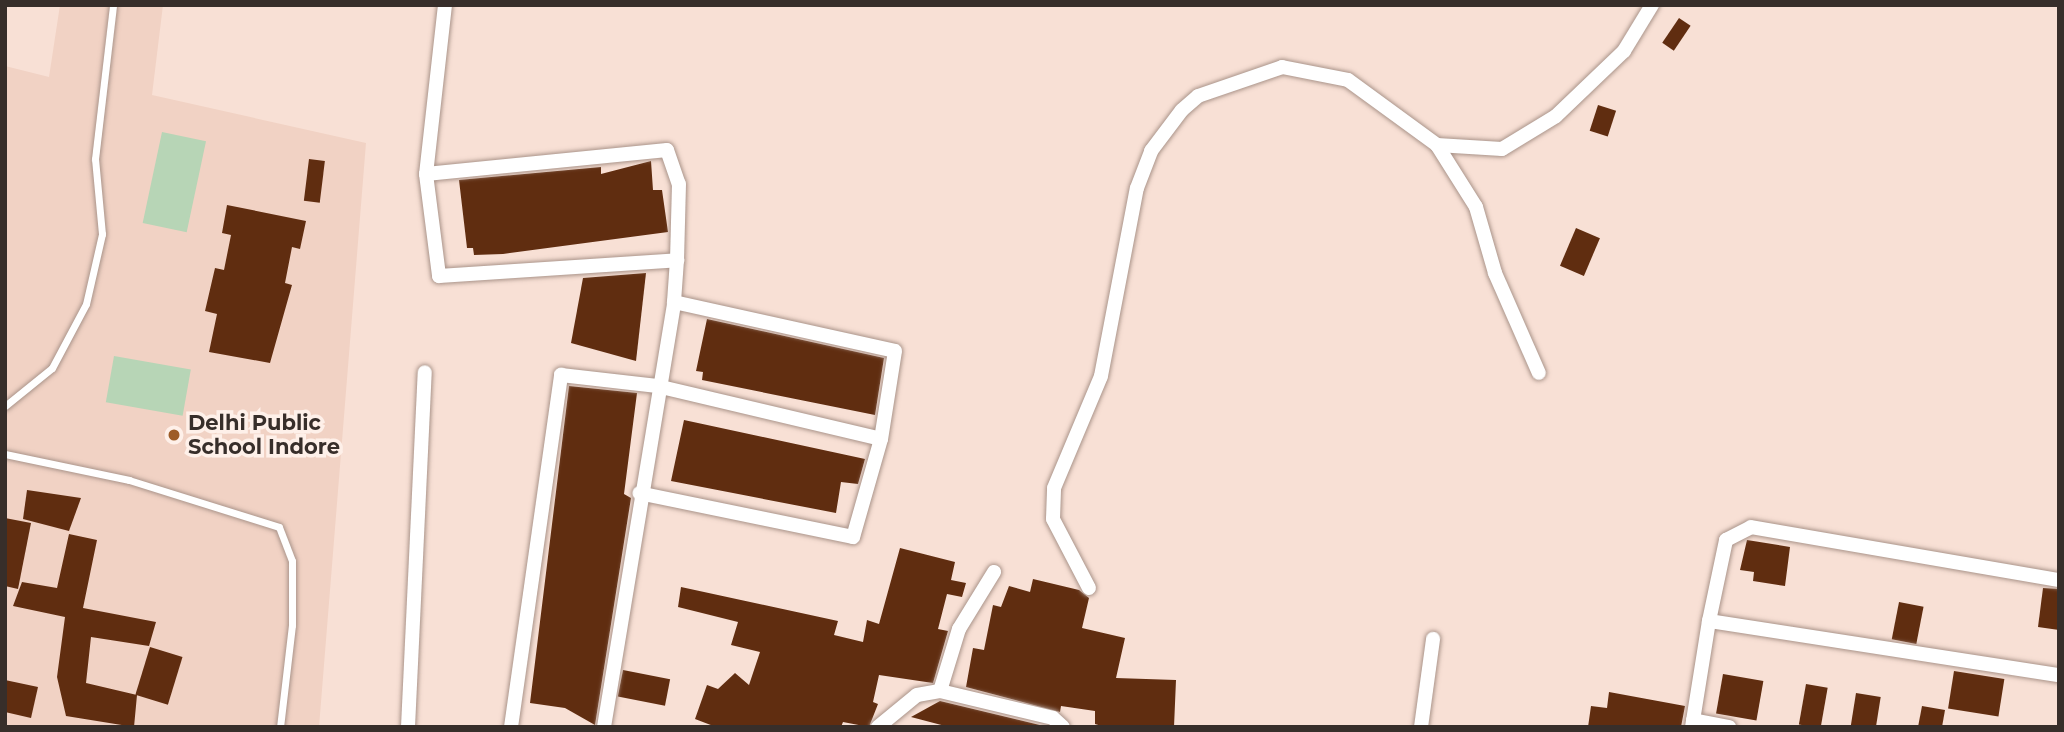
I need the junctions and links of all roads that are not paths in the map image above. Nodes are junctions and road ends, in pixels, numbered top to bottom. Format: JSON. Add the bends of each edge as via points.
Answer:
{"nodes":[{"id":1,"x":113,"y":5,"type":"edge"},
{"id":2,"x":445,"y":5,"type":"edge"},
{"id":3,"x":1652,"y":5,"type":"edge"},
{"id":4,"x":1437,"y":145,"type":"junction"},
{"id":5,"x":426,"y":174,"type":"junction"},
{"id":6,"x":677,"y":260,"type":"junction"},
{"id":7,"x":674,"y":302,"type":"junction"},
{"id":8,"x":425,"y":372,"type":"dead end"},
{"id":9,"x":1539,"y":373,"type":"dead end"},
{"id":10,"x":657,"y":386,"type":"junction"},
{"id":11,"x":5,"y":406,"type":"edge"},
{"id":12,"x":881,"y":439,"type":"junction"},
{"id":13,"x":5,"y":454,"type":"edge"},
{"id":14,"x":639,"y":493,"type":"junction"},
{"id":15,"x":994,"y":572,"type":"dead end"},
{"id":16,"x":2059,"y":580,"type":"edge"},
{"id":17,"x":1089,"y":588,"type":"dead end"},
{"id":18,"x":1709,"y":621,"type":"junction"},
{"id":19,"x":1433,"y":639,"type":"dead end"},
{"id":20,"x":2059,"y":675,"type":"edge"},
{"id":21,"x":940,"y":691,"type":"junction"},
{"id":22,"x":1692,"y":724,"type":"edge"},
{"id":23,"x":280,"y":727,"type":"edge"},
{"id":24,"x":408,"y":727,"type":"edge"},
{"id":25,"x":511,"y":727,"type":"edge"},
{"id":26,"x":604,"y":727,"type":"edge"},
{"id":27,"x":877,"y":727,"type":"edge"},
{"id":28,"x":1063,"y":727,"type":"edge"},
{"id":29,"x":1421,"y":727,"type":"edge"},
{"id":30,"x":1729,"y":727,"type":"edge"}],
"edges":[{"from":1,"to":11,"type":"lane","via":[[95,159],[102,234],[86,304],[52,368]]},
{"from":2,"to":5,"type":"street"},
{"from":3,"to":4,"type":"street","via":[[1624,51],[1530,135],[1502,149]]},
{"from":4,"to":9,"type":"street","via":[[1476,207],[1495,274]]},
{"from":4,"to":17,"type":"street","via":[[1348,80],[1282,67],[1198,96],[1182,110],[1151,151],[1137,188],[1101,376],[1054,488],[1053,519]]},
{"from":5,"to":6,"type":"street","via":[[434,269],[443,277]]},
{"from":5,"to":6,"type":"street","via":[[667,150],[679,184]]},
{"from":6,"to":7,"type":"street"},
{"from":7,"to":10,"type":"street"},
{"from":7,"to":12,"type":"street","via":[[892,347],[896,355]]},
{"from":8,"to":24,"type":"street"},
{"from":10,"to":12,"type":"street"},
{"from":10,"to":14,"type":"street"},
{"from":10,"to":25,"type":"street","via":[[570,373],[557,381]]},
{"from":12,"to":14,"type":"street","via":[[857,533],[847,540]]},
{"from":13,"to":23,"type":"lane","via":[[129,480],[279,527],[292,561],[292,625]]},
{"from":14,"to":26,"type":"street"},
{"from":15,"to":21,"type":"street","via":[[959,629]]},
{"from":16,"to":18,"type":"street","via":[[1751,527],[1726,540]]},
{"from":18,"to":20,"type":"street"},
{"from":18,"to":22,"type":"street"},
{"from":19,"to":29,"type":"street"},
{"from":21,"to":27,"type":"street","via":[[917,695]]},
{"from":21,"to":28,"type":"street","via":[[1053,718]]},
{"from":22,"to":30,"type":"street"}]}
